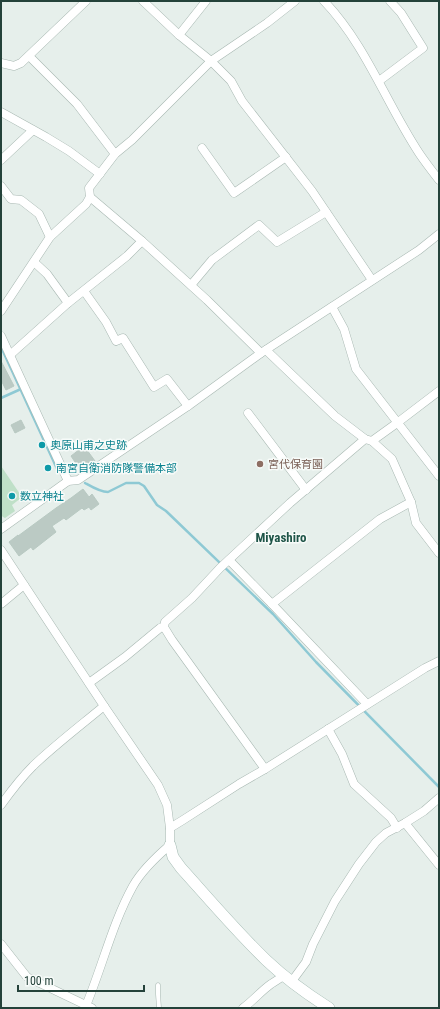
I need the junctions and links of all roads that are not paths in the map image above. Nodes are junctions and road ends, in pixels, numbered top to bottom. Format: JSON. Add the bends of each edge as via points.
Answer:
{"nodes":[{"id":1,"x":86,"y":1,"type":"edge"},
{"id":2,"x":143,"y":1,"type":"edge"},
{"id":3,"x":206,"y":1,"type":"edge"},
{"id":4,"x":295,"y":1,"type":"edge"},
{"id":5,"x":324,"y":1,"type":"edge"},
{"id":6,"x":390,"y":1,"type":"edge"},
{"id":7,"x":179,"y":35,"type":"junction"},
{"id":8,"x":28,"y":56,"type":"junction"},
{"id":9,"x":211,"y":61,"type":"junction"},
{"id":10,"x":1,"y":62,"type":"edge"},
{"id":11,"x":379,"y":82,"type":"junction"},
{"id":12,"x":1,"y":112,"type":"edge"},
{"id":13,"x":33,"y":130,"type":"junction"},
{"id":14,"x":202,"y":148,"type":"dead end"},
{"id":15,"x":115,"y":154,"type":"junction"},
{"id":16,"x":286,"y":157,"type":"junction"},
{"id":17,"x":1,"y":160,"type":"edge"},
{"id":18,"x":100,"y":174,"type":"junction"},
{"id":19,"x":439,"y":180,"type":"edge"},
{"id":20,"x":1,"y":186,"type":"edge"},
{"id":21,"x":90,"y":197,"type":"junction"},
{"id":22,"x":326,"y":212,"type":"junction"},
{"id":23,"x":439,"y":234,"type":"edge"},
{"id":24,"x":50,"y":237,"type":"junction"},
{"id":25,"x":142,"y":241,"type":"junction"},
{"id":26,"x":34,"y":262,"type":"junction"},
{"id":27,"x":372,"y":280,"type":"junction"},
{"id":28,"x":191,"y":285,"type":"junction"},
{"id":29,"x":84,"y":291,"type":"junction"},
{"id":30,"x":68,"y":303,"type":"junction"},
{"id":31,"x":332,"y":307,"type":"junction"},
{"id":32,"x":1,"y":311,"type":"edge"},
{"id":33,"x":1,"y":336,"type":"edge"},
{"id":34,"x":263,"y":351,"type":"junction"},
{"id":35,"x":10,"y":355,"type":"junction"},
{"id":36,"x":439,"y":390,"type":"edge"},
{"id":37,"x":188,"y":406,"type":"junction"},
{"id":38,"x":248,"y":413,"type":"dead end"},
{"id":39,"x":397,"y":423,"type":"junction"},
{"id":40,"x":368,"y":440,"type":"junction"},
{"id":41,"x":439,"y":476,"type":"edge"},
{"id":42,"x":68,"y":481,"type":"junction"},
{"id":43,"x":306,"y":490,"type":"junction"},
{"id":44,"x":411,"y":502,"type":"junction"},
{"id":45,"x":1,"y":529,"type":"edge"},
{"id":46,"x":1,"y":550,"type":"edge"},
{"id":47,"x":439,"y":553,"type":"edge"},
{"id":48,"x":225,"y":564,"type":"junction"},
{"id":49,"x":24,"y":585,"type":"junction"},
{"id":50,"x":1,"y":604,"type":"edge"},
{"id":51,"x":272,"y":604,"type":"junction"},
{"id":52,"x":164,"y":627,"type":"junction"},
{"id":53,"x":439,"y":661,"type":"edge"},
{"id":54,"x":89,"y":683,"type":"junction"},
{"id":55,"x":104,"y":706,"type":"junction"},
{"id":56,"x":362,"y":707,"type":"junction"},
{"id":57,"x":328,"y":729,"type":"junction"},
{"id":58,"x":265,"y":769,"type":"junction"},
{"id":59,"x":439,"y":798,"type":"edge"},
{"id":60,"x":1,"y":805,"type":"edge"},
{"id":61,"x":405,"y":823,"type":"junction"},
{"id":62,"x":170,"y":828,"type":"junction"},
{"id":63,"x":397,"y":828,"type":"junction"},
{"id":64,"x":170,"y":845,"type":"junction"},
{"id":65,"x":439,"y":865,"type":"edge"},
{"id":66,"x":1,"y":944,"type":"edge"},
{"id":67,"x":288,"y":978,"type":"junction"},
{"id":68,"x":158,"y":985,"type":"dead end"},
{"id":69,"x":88,"y":1007,"type":"edge"},
{"id":70,"x":159,"y":1008,"type":"edge"},
{"id":71,"x":242,"y":1008,"type":"edge"},
{"id":72,"x":329,"y":1008,"type":"edge"}],
"edges":[{"from":1,"to":8,"type":"street"},
{"from":2,"to":7,"type":"street"},
{"from":3,"to":7,"type":"street"},
{"from":4,"to":9,"type":"street"},
{"from":5,"to":11,"type":"street","via":[[353,36]]},
{"from":6,"to":11,"type":"street","via":[[401,13],[423,48]]},
{"from":7,"to":9,"type":"street"},
{"from":8,"to":10,"type":"street","via":[[14,66]]},
{"from":8,"to":15,"type":"street","via":[[77,104]]},
{"from":9,"to":15,"type":"street"},
{"from":9,"to":16,"type":"street","via":[[231,81],[242,101]]},
{"from":11,"to":19,"type":"street","via":[[419,154]]},
{"from":12,"to":13,"type":"street"},
{"from":13,"to":17,"type":"street"},
{"from":13,"to":18,"type":"street"},
{"from":14,"to":16,"type":"street","via":[[234,193]]},
{"from":15,"to":18,"type":"street"},
{"from":16,"to":22,"type":"street"},
{"from":18,"to":21,"type":"street","via":[[89,188]]},
{"from":20,"to":24,"type":"street","via":[[11,199],[21,200],[39,214]]},
{"from":21,"to":24,"type":"street","via":[[86,204]]},
{"from":21,"to":25,"type":"street"},
{"from":22,"to":27,"type":"street"},
{"from":22,"to":28,"type":"street","via":[[277,242],[258,225],[212,260]]},
{"from":23,"to":27,"type":"street"},
{"from":24,"to":26,"type":"street"},
{"from":25,"to":28,"type":"street"},
{"from":25,"to":29,"type":"street"},
{"from":26,"to":30,"type":"street","via":[[47,274]]},
{"from":26,"to":32,"type":"street"},
{"from":27,"to":31,"type":"street"},
{"from":28,"to":34,"type":"street"},
{"from":29,"to":30,"type":"street"},
{"from":29,"to":37,"type":"street","via":[[106,322],[116,342],[123,338],[154,387],[167,379]]},
{"from":30,"to":35,"type":"street"},
{"from":31,"to":34,"type":"street"},
{"from":31,"to":39,"type":"street","via":[[344,329],[356,369]]},
{"from":33,"to":35,"type":"street"},
{"from":34,"to":37,"type":"street"},
{"from":34,"to":40,"type":"street","via":[[334,416]]},
{"from":35,"to":42,"type":"street"},
{"from":36,"to":39,"type":"street"},
{"from":37,"to":42,"type":"street","via":[[78,480]]},
{"from":38,"to":43,"type":"street"},
{"from":39,"to":40,"type":"street"},
{"from":39,"to":41,"type":"street"},
{"from":40,"to":43,"type":"street"},
{"from":40,"to":44,"type":"street","via":[[392,459]]},
{"from":42,"to":45,"type":"street"},
{"from":43,"to":48,"type":"street"},
{"from":44,"to":47,"type":"street","via":[[416,523]]},
{"from":44,"to":51,"type":"street","via":[[380,519]]},
{"from":46,"to":49,"type":"street"},
{"from":48,"to":51,"type":"street"},
{"from":48,"to":52,"type":"street","via":[[166,622]]},
{"from":49,"to":50,"type":"street"},
{"from":49,"to":54,"type":"street"},
{"from":51,"to":56,"type":"street"},
{"from":52,"to":54,"type":"street"},
{"from":52,"to":58,"type":"street"},
{"from":53,"to":56,"type":"street"},
{"from":54,"to":55,"type":"street"},
{"from":55,"to":60,"type":"street","via":[[33,766]]},
{"from":55,"to":62,"type":"street","via":[[158,785],[167,805]]},
{"from":56,"to":57,"type":"street"},
{"from":57,"to":58,"type":"street"},
{"from":57,"to":63,"type":"street","via":[[354,784],[391,818]]},
{"from":58,"to":62,"type":"street"},
{"from":59,"to":61,"type":"street"},
{"from":61,"to":63,"type":"street"},
{"from":61,"to":65,"type":"street"},
{"from":62,"to":64,"type":"street"},
{"from":63,"to":67,"type":"street","via":[[376,842],[359,864],[335,901],[306,962]]},
{"from":64,"to":67,"type":"street","via":[[173,857],[186,873],[254,948]]},
{"from":64,"to":69,"type":"street","via":[[146,868],[119,914]]},
{"from":66,"to":69,"type":"street","via":[[27,977]]},
{"from":67,"to":71,"type":"street","via":[[281,978],[271,984]]},
{"from":67,"to":72,"type":"street"},
{"from":68,"to":70,"type":"lane"}]}
